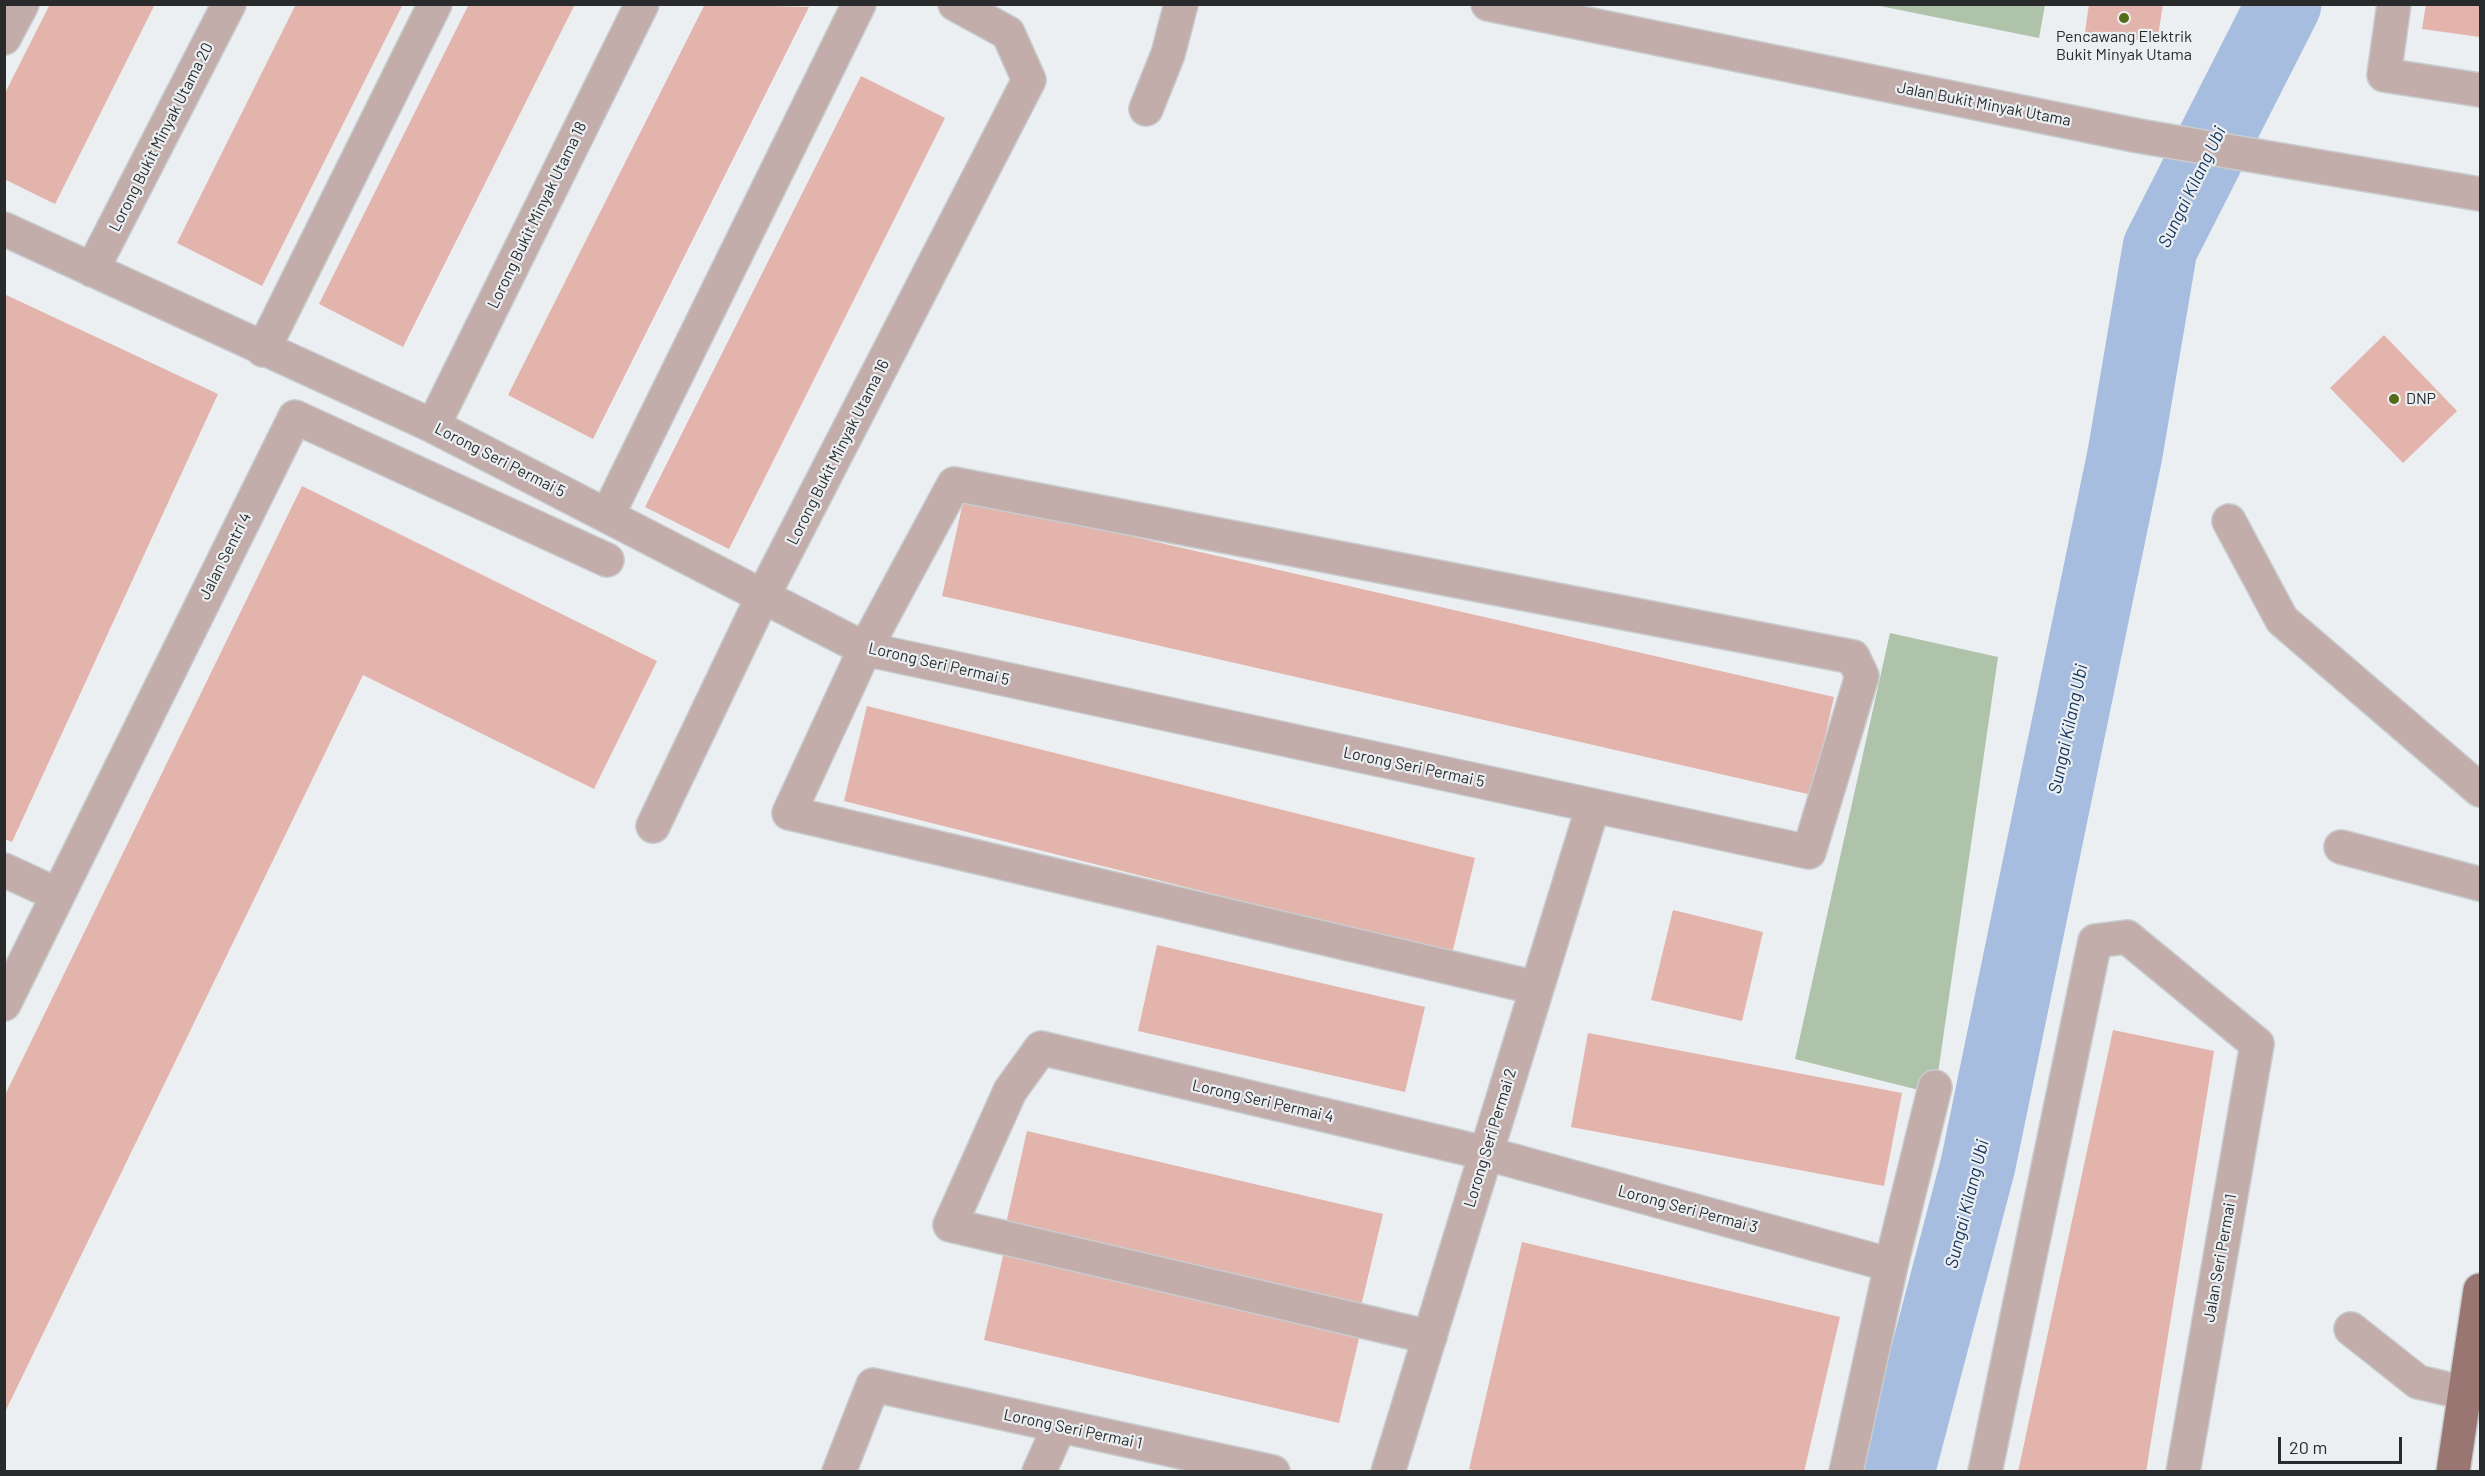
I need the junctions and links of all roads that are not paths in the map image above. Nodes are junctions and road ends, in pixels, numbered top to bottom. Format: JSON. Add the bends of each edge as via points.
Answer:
{"nodes":[{"id":1,"x":22,"y":4,"type":"edge"},
{"id":2,"x":229,"y":4,"type":"edge"},
{"id":3,"x":435,"y":4,"type":"edge"},
{"id":4,"x":642,"y":4,"type":"edge"},
{"id":5,"x":859,"y":4,"type":"edge"},
{"id":6,"x":955,"y":4,"type":"edge"},
{"id":7,"x":1180,"y":4,"type":"edge"},
{"id":8,"x":1488,"y":4,"type":"edge"},
{"id":9,"x":2394,"y":4,"type":"edge"},
{"id":10,"x":4,"y":38,"type":"edge"},
{"id":11,"x":2481,"y":90,"type":"edge"},
{"id":12,"x":1146,"y":109,"type":"dead end"},
{"id":13,"x":2481,"y":194,"type":"edge"},
{"id":14,"x":4,"y":229,"type":"edge"},
{"id":15,"x":92,"y":270,"type":"junction"},
{"id":16,"x":263,"y":350,"type":"junction"},
{"id":17,"x":433,"y":426,"type":"junction"},
{"id":18,"x":608,"y":514,"type":"junction"},
{"id":19,"x":2229,"y":521,"type":"dead end"},
{"id":20,"x":607,"y":560,"type":"dead end"},
{"id":21,"x":763,"y":596,"type":"junction"},
{"id":22,"x":865,"y":649,"type":"junction"},
{"id":23,"x":2481,"y":790,"type":"edge"},
{"id":24,"x":1593,"y":806,"type":"junction"},
{"id":25,"x":653,"y":826,"type":"dead end"},
{"id":26,"x":2341,"y":848,"type":"dead end"},
{"id":27,"x":4,"y":870,"type":"edge"},
{"id":28,"x":2481,"y":884,"type":"edge"},
{"id":29,"x":56,"y":894,"type":"junction"},
{"id":30,"x":1537,"y":988,"type":"junction"},
{"id":31,"x":4,"y":1004,"type":"edge"},
{"id":32,"x":1935,"y":1087,"type":"dead end"},
{"id":33,"x":1485,"y":1153,"type":"junction"},
{"id":34,"x":1891,"y":1265,"type":"junction"},
{"id":35,"x":2481,"y":1290,"type":"edge"},
{"id":36,"x":2350,"y":1329,"type":"dead end"},
{"id":37,"x":1430,"y":1337,"type":"junction"},
{"id":38,"x":2465,"y":1393,"type":"junction"},
{"id":39,"x":1059,"y":1427,"type":"junction"},
{"id":40,"x":838,"y":1472,"type":"edge"},
{"id":41,"x":1039,"y":1472,"type":"edge"},
{"id":42,"x":1273,"y":1472,"type":"edge"},
{"id":43,"x":1388,"y":1472,"type":"edge"},
{"id":44,"x":1846,"y":1472,"type":"edge"},
{"id":45,"x":1985,"y":1472,"type":"edge"},
{"id":46,"x":2183,"y":1472,"type":"edge"},
{"id":47,"x":2453,"y":1472,"type":"edge"}],
"edges":[{"from":1,"to":10,"type":"street"},
{"from":2,"to":15,"type":"street","name":"Lorong Bukit Minyak Utama 20"},
{"from":3,"to":16,"type":"street"},
{"from":4,"to":17,"type":"street","name":"Lorong Bukit Minyak Utama 18"},
{"from":5,"to":18,"type":"street"},
{"from":6,"to":21,"type":"street","name":"Lorong Bukit Minyak Utama 16","via":[[1008,33],[1029,80]]},
{"from":7,"to":12,"type":"street","via":[[1168,54]]},
{"from":8,"to":13,"type":"street","name":"Jalan Bukit Minyak Utama","via":[[2139,136]]},
{"from":9,"to":11,"type":"street","via":[[2384,75]]},
{"from":14,"to":15,"type":"street","name":"Lorong Seri Permai 5"},
{"from":15,"to":16,"type":"street","name":"Lorong Seri Permai 5"},
{"from":16,"to":17,"type":"street","name":"Lorong Seri Permai 5"},
{"from":17,"to":18,"type":"street","name":"Lorong Seri Permai 5"},
{"from":18,"to":21,"type":"street","name":"Lorong Seri Permai 5"},
{"from":19,"to":23,"type":"street","via":[[2282,620]]},
{"from":20,"to":29,"type":"street","name":"Jalan Sentri 4","via":[[295,417]]},
{"from":21,"to":22,"type":"street","name":"Lorong Seri Permai 5"},
{"from":21,"to":25,"type":"street","name":"Lorong Bukit Minyak Utama 16"},
{"from":22,"to":24,"type":"street","name":"Lorong Seri Permai 5"},
{"from":22,"to":24,"type":"street","name":"Lorong Seri Permai 5","via":[[954,484],[1853,657],[1862,676],[1809,852]]},
{"from":22,"to":30,"type":"street","via":[[789,813]]},
{"from":24,"to":30,"type":"street","name":"Lorong Seri Permai 2"},
{"from":26,"to":28,"type":"street"},
{"from":27,"to":29,"type":"street"},
{"from":29,"to":31,"type":"street","name":"Jalan Sentri 4"},
{"from":30,"to":33,"type":"street","name":"Lorong Seri Permai 2"},
{"from":32,"to":34,"type":"street"},
{"from":33,"to":34,"type":"street","name":"Lorong Seri Permai 3"},
{"from":33,"to":37,"type":"street","name":"Lorong Seri Permai 2"},
{"from":33,"to":37,"type":"street","name":"Lorong Seri Permai 4","via":[[1041,1048],[1010,1091],[950,1225]]},
{"from":34,"to":44,"type":"street"},
{"from":35,"to":38,"type":"main road"},
{"from":36,"to":38,"type":"street","via":[[2418,1382]]},
{"from":37,"to":43,"type":"street","name":"Lorong Seri Permai 2"},
{"from":38,"to":47,"type":"main road"},
{"from":39,"to":40,"type":"street","name":"Lorong Seri Permai 1","via":[[873,1385]]},
{"from":39,"to":41,"type":"street"},
{"from":39,"to":42,"type":"street","name":"Lorong Seri Permai 1"},
{"from":45,"to":46,"type":"street","name":"Jalan Seri Permai 1","via":[[2095,941],[2127,937],[2257,1044]]}]}
